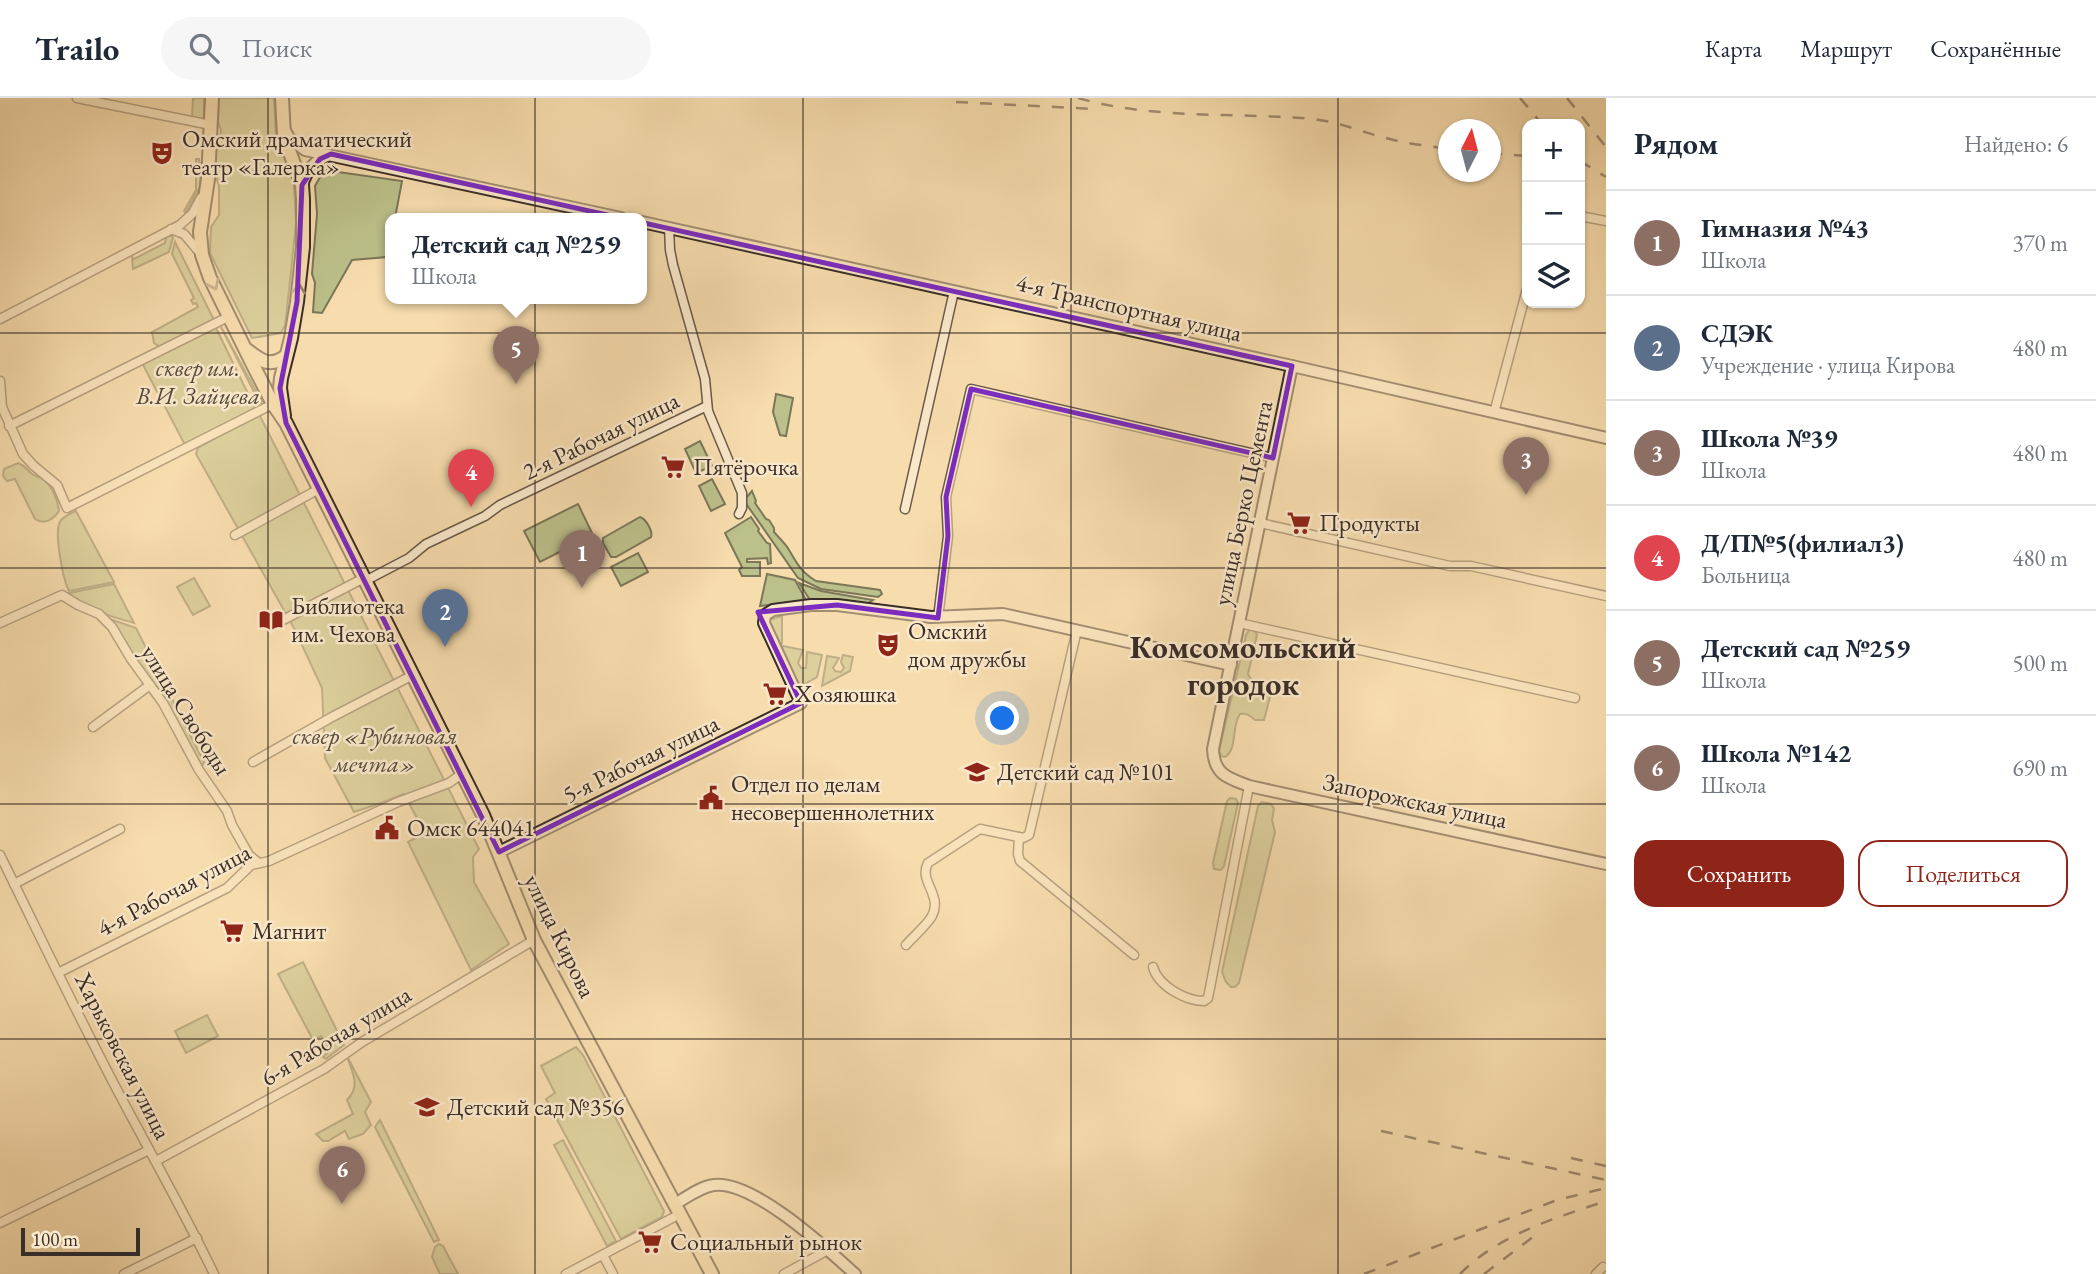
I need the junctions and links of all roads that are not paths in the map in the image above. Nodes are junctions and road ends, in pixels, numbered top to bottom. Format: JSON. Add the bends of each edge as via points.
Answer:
{"nodes":[{"id":1,"x":77,"y":98,"type":"edge"},
{"id":2,"x":212,"y":98,"type":"edge"},
{"id":3,"x":282,"y":98,"type":"edge"},
{"id":4,"x":211,"y":125,"type":"junction"},
{"id":5,"x":282,"y":127,"type":"junction"},
{"id":6,"x":331,"y":154,"type":"junction"},
{"id":7,"x":302,"y":185,"type":"junction"},
{"id":8,"x":206,"y":188,"type":"junction"},
{"id":9,"x":598,"y":213,"type":"edge"},
{"id":10,"x":1585,"y":217,"type":"edge"},
{"id":11,"x":1606,"y":222,"type":"edge"},
{"id":12,"x":647,"y":223,"type":"edge"},
{"id":13,"x":669,"y":228,"type":"junction"},
{"id":14,"x":171,"y":229,"type":"junction"},
{"id":15,"x":202,"y":256,"type":"junction"},
{"id":16,"x":954,"y":291,"type":"junction"},
{"id":17,"x":1522,"y":308,"type":"edge"},
{"id":18,"x":230,"y":316,"type":"junction"},
{"id":19,"x":0,"y":319,"type":"edge"},
{"id":20,"x":245,"y":349,"type":"junction"},
{"id":21,"x":286,"y":356,"type":"junction"},
{"id":22,"x":1292,"y":366,"type":"junction"},
{"id":23,"x":0,"y":381,"type":"edge"},
{"id":24,"x":273,"y":404,"type":"junction"},
{"id":25,"x":708,"y":406,"type":"junction"},
{"id":26,"x":1494,"y":413,"type":"junction"},
{"id":27,"x":286,"y":423,"type":"junction"},
{"id":28,"x":9,"y":426,"type":"junction"},
{"id":29,"x":1606,"y":438,"type":"edge"},
{"id":30,"x":1273,"y":458,"type":"junction"},
{"id":31,"x":319,"y":489,"type":"junction"},
{"id":32,"x":905,"y":509,"type":"dead end"},
{"id":33,"x":739,"y":514,"type":"dead end"},
{"id":34,"x":1260,"y":523,"type":"junction"},
{"id":35,"x":235,"y":535,"type":"dead end"},
{"id":36,"x":364,"y":580,"type":"junction"},
{"id":37,"x":1606,"y":596,"type":"edge"},
{"id":38,"x":938,"y":618,"type":"junction"},
{"id":39,"x":281,"y":621,"type":"dead end"},
{"id":40,"x":1239,"y":623,"type":"junction"},
{"id":41,"x":0,"y":624,"type":"edge"},
{"id":42,"x":1077,"y":630,"type":"junction"},
{"id":43,"x":1231,"y":665,"type":"junction"},
{"id":44,"x":413,"y":675,"type":"junction"},
{"id":45,"x":150,"y":685,"type":"junction"},
{"id":46,"x":1574,"y":698,"type":"dead end"},
{"id":47,"x":93,"y":727,"type":"dead end"},
{"id":48,"x":253,"y":762,"type":"dead end"},
{"id":49,"x":1218,"y":770,"type":"joint"},
{"id":50,"x":463,"y":773,"type":"junction"},
{"id":51,"x":1249,"y":786,"type":"junction"},
{"id":52,"x":120,"y":830,"type":"dead end"},
{"id":53,"x":1019,"y":837,"type":"junction"},
{"id":54,"x":499,"y":852,"type":"junction"},
{"id":55,"x":0,"y":855,"type":"edge"},
{"id":56,"x":259,"y":863,"type":"junction"},
{"id":57,"x":1606,"y":864,"type":"edge"},
{"id":58,"x":14,"y":884,"type":"junction"},
{"id":59,"x":534,"y":940,"type":"junction"},
{"id":60,"x":906,"y":945,"type":"dead end"},
{"id":61,"x":1134,"y":955,"type":"dead end"},
{"id":62,"x":1153,"y":967,"type":"dead end"},
{"id":63,"x":58,"y":973,"type":"junction"},
{"id":64,"x":149,"y":1150,"type":"junction"},
{"id":65,"x":156,"y":1161,"type":"junction"},
{"id":66,"x":678,"y":1209,"type":"junction"},
{"id":67,"x":0,"y":1223,"type":"edge"},
{"id":68,"x":197,"y":1238,"type":"junction"},
{"id":69,"x":828,"y":1250,"type":"junction"},
{"id":70,"x":603,"y":1255,"type":"junction"},
{"id":71,"x":124,"y":1274,"type":"edge"},
{"id":72,"x":214,"y":1274,"type":"edge"},
{"id":73,"x":566,"y":1274,"type":"edge"},
{"id":74,"x":613,"y":1274,"type":"edge"},
{"id":75,"x":712,"y":1274,"type":"edge"},
{"id":76,"x":784,"y":1274,"type":"edge"},
{"id":77,"x":855,"y":1274,"type":"edge"}],
"edges":[{"from":1,"to":4,"type":"street"},
{"from":2,"to":4,"type":"main road"},
{"from":3,"to":5,"type":"main road","name":"улица Кирова"},
{"from":4,"to":8,"type":"main road"},
{"from":5,"to":6,"type":"main road","via":[[305,150]]},
{"from":5,"to":7,"type":"main road","name":"улица Кирова"},
{"from":6,"to":7,"type":"main road","via":[[310,167]]},
{"from":6,"to":9,"type":"main road"},
{"from":21,"to":7,"type":"main road","name":"улица Кирова","one_way":true,"via":[[303,247]]},
{"from":8,"to":14,"type":"street","via":[[193,214]]},
{"from":8,"to":15,"type":"main road"},
{"from":10,"to":11,"type":"street"},
{"from":12,"to":13,"type":"main road","name":"4-я Транспортная улица"},
{"from":13,"to":16,"type":"main road","name":"4-я Транспортная улица"},
{"from":13,"to":25,"type":"street","via":[[673,265],[705,379]]},
{"from":14,"to":15,"type":"street","via":[[184,234]]},
{"from":14,"to":19,"type":"street"},
{"from":15,"to":18,"type":"main road","name":"улица Кирова","one_way":true},
{"from":16,"to":22,"type":"main road","name":"4-я Транспортная улица"},
{"from":16,"to":32,"type":"street"},
{"from":17,"to":26,"type":"street"},
{"from":18,"to":20,"type":"main road","name":"улица Кирова"},
{"from":18,"to":28,"type":"street"},
{"from":20,"to":21,"type":"main road","via":[[267,363]]},
{"from":20,"to":24,"type":"main road","name":"улица Кирова"},
{"from":21,"to":27,"type":"main road","name":"улица Кирова","via":[[280,388]]},
{"from":22,"to":26,"type":"main road","name":"4-я Транспортная улица"},
{"from":22,"to":30,"type":"main road","name":"улица Берко Цемента"},
{"from":23,"to":28,"type":"street"},
{"from":24,"to":27,"type":"main road","name":"улица Кирова"},
{"from":24,"to":28,"type":"street","via":[[66,508],[57,485],[23,454]]},
{"from":25,"to":33,"type":"street","via":[[742,493]]},
{"from":25,"to":36,"type":"street","name":"2-я Рабочая улица","via":[[500,505]]},
{"from":26,"to":29,"type":"main road","name":"4-я Транспортная улица"},
{"from":27,"to":31,"type":"main road","name":"улица Кирова"},
{"from":30,"to":34,"type":"main road","name":"улица Берко Цемента"},
{"from":30,"to":38,"type":"street","via":[[971,389],[946,497],[948,536]]},
{"from":31,"to":35,"type":"street"},
{"from":31,"to":36,"type":"main road","name":"улица Кирова"},
{"from":34,"to":37,"type":"street"},
{"from":34,"to":40,"type":"main road","name":"улица Берко Цемента"},
{"from":36,"to":39,"type":"street","name":"2-я Рабочая улица"},
{"from":36,"to":44,"type":"main road","name":"улица Кирова"},
{"from":38,"to":42,"type":"main road","via":[[1003,614]]},
{"from":38,"to":54,"type":"main road","name":"5-я Рабочая улица","via":[[836,605],[773,610],[765,615],[764,623],[801,702]]},
{"from":40,"to":43,"type":"main road","name":"улица Берко Цемента"},
{"from":40,"to":46,"type":"street"},
{"from":41,"to":45,"type":"street","name":"улица Свободы","via":[[62,594],[106,620]]},
{"from":42,"to":43,"type":"main road"},
{"from":42,"to":53,"type":"street","via":[[1028,835]]},
{"from":43,"to":49,"type":"main road","name":"улица Берко Цемента","via":[[1213,749]]},
{"from":44,"to":48,"type":"street"},
{"from":44,"to":50,"type":"main road","name":"улица Кирова"},
{"from":45,"to":47,"type":"street"},
{"from":45,"to":56,"type":"street","name":"улица Свободы","via":[[249,855]]},
{"from":49,"to":51,"type":"main road","name":"Запорожская улица"},
{"from":50,"to":54,"type":"main road","name":"улица Кирова"},
{"from":50,"to":56,"type":"street","name":"4-я Рабочая улица"},
{"from":51,"to":57,"type":"main road","name":"Запорожская улица"},
{"from":51,"to":62,"type":"street","via":[[1208,998],[1191,999],[1167,986]]},
{"from":52,"to":58,"type":"street"},
{"from":53,"to":60,"type":"street","via":[[980,829],[928,863],[925,874],[937,902],[932,917]]},
{"from":53,"to":61,"type":"street","via":[[1020,861]]},
{"from":54,"to":59,"type":"main road","name":"улица Кирова"},
{"from":55,"to":58,"type":"street","name":"Харьковская улица"},
{"from":56,"to":63,"type":"street","name":"4-я Рабочая улица","via":[[246,868],[227,888]]},
{"from":58,"to":63,"type":"street","name":"Харьковская улица"},
{"from":59,"to":65,"type":"street","name":"6-я Рабочая улица","via":[[312,1076]]},
{"from":59,"to":66,"type":"main road","name":"улица Кирова"},
{"from":63,"to":64,"type":"street","name":"Харьковская улица"},
{"from":64,"to":65,"type":"street","name":"Харьковская улица"},
{"from":64,"to":67,"type":"street"},
{"from":65,"to":68,"type":"street","name":"Харьковская улица"},
{"from":66,"to":69,"type":"main road","via":[[707,1186],[734,1186],[770,1205]]},
{"from":66,"to":70,"type":"street"},
{"from":66,"to":75,"type":"main road","name":"улица Кирова"},
{"from":68,"to":71,"type":"street"},
{"from":68,"to":72,"type":"street","name":"Харьковская улица"},
{"from":69,"to":76,"type":"street"},
{"from":69,"to":77,"type":"main road"},
{"from":70,"to":73,"type":"street"},
{"from":70,"to":74,"type":"street"}]}
